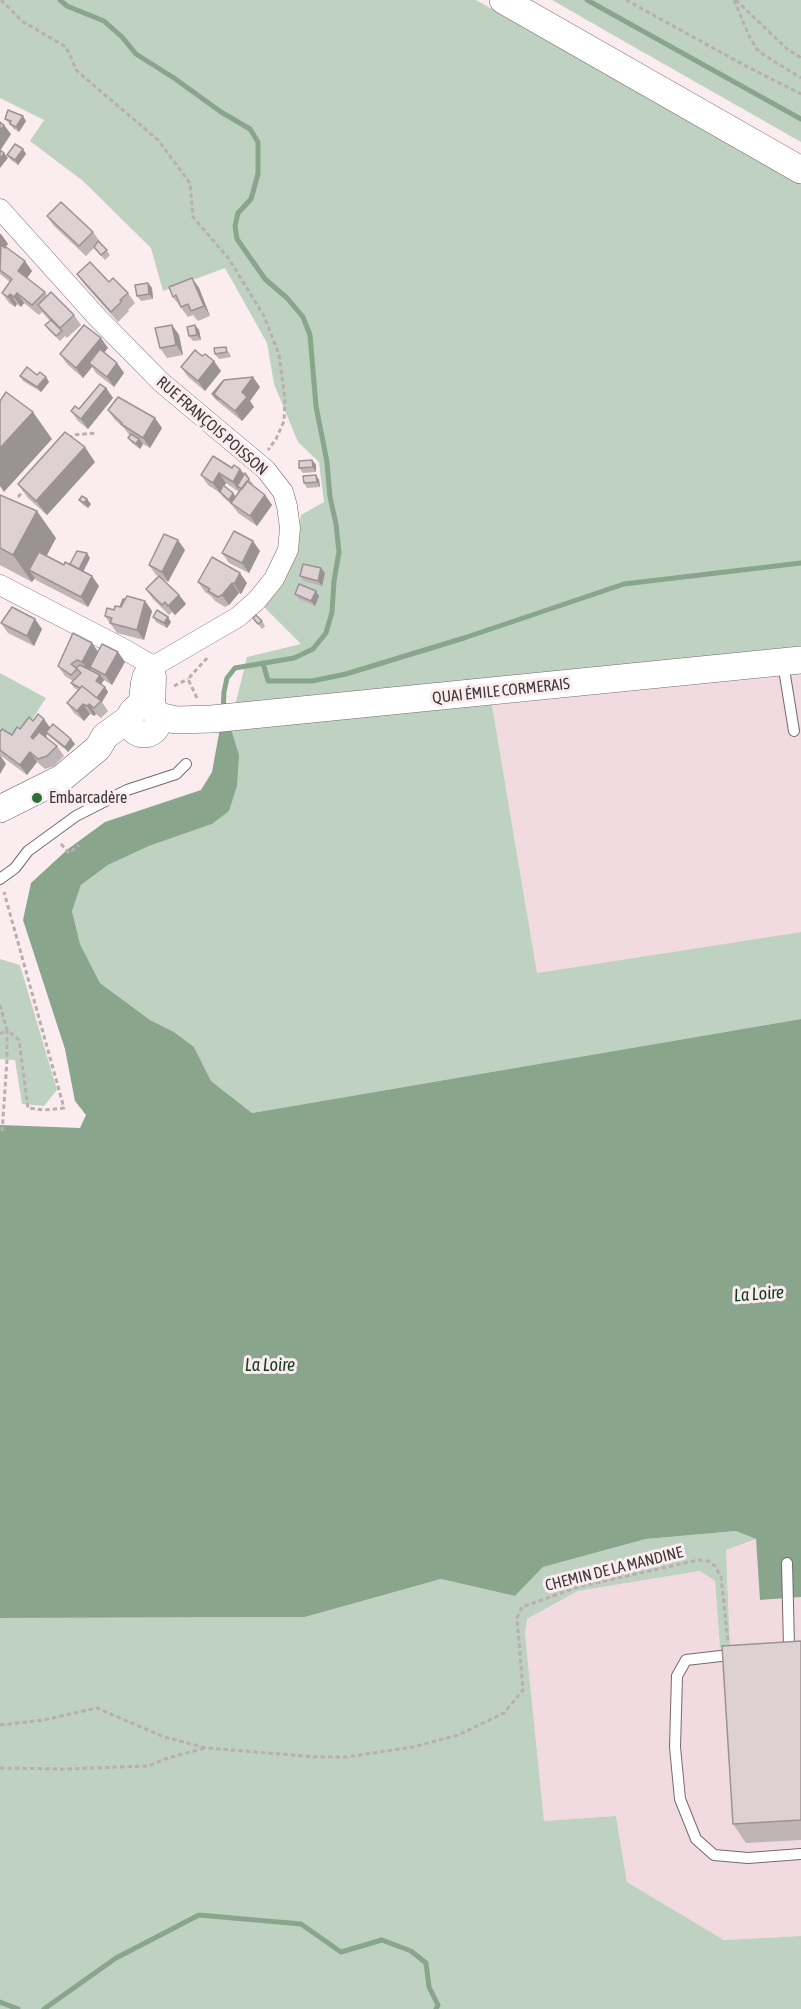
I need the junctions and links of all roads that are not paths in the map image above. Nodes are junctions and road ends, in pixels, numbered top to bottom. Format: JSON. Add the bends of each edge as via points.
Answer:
{"nodes":[{"id":1,"x":503,"y":0,"type":"edge"},
{"id":2,"x":801,"y":170,"type":"edge"},
{"id":3,"x":0,"y":209,"type":"edge"},
{"id":4,"x":0,"y":585,"type":"edge"},
{"id":5,"x":792,"y":661,"type":"edge"},
{"id":6,"x":153,"y":666,"type":"junction"},
{"id":7,"x":146,"y":719,"type":"junction"},
{"id":8,"x":794,"y":731,"type":"dead end"},
{"id":9,"x":186,"y":764,"type":"dead end"},
{"id":10,"x":0,"y":809,"type":"edge"},
{"id":11,"x":0,"y":879,"type":"edge"},
{"id":12,"x":786,"y":1563,"type":"dead end"},
{"id":13,"x":789,"y":1647,"type":"edge"},
{"id":14,"x":739,"y":1654,"type":"edge"},
{"id":15,"x":801,"y":1854,"type":"edge"}],
"edges":[{"from":1,"to":2,"type":"street"},
{"from":3,"to":6,"type":"street","name":"RUE FRANÇOIS POISSON","via":[[161,382],[258,463],[275,481],[287,506],[288,550],[280,569],[257,600],[238,617]]},
{"from":4,"to":6,"type":"street"},
{"from":5,"to":7,"type":"street","name":"QUAI ÉMILE CORMERAIS","via":[[212,714],[181,729]]},
{"from":5,"to":8,"type":"lane"},
{"from":6,"to":7,"type":"street","via":[[156,677]]},
{"from":7,"to":10,"type":"street","via":[[105,736],[98,748],[62,778]]},
{"from":9,"to":11,"type":"lane","via":[[176,774],[127,790],[76,816],[28,851]]},
{"from":12,"to":13,"type":"lane"},
{"from":14,"to":15,"type":"lane","via":[[686,1660],[677,1676],[675,1747],[680,1799],[696,1839],[714,1855],[748,1858]]}]}
